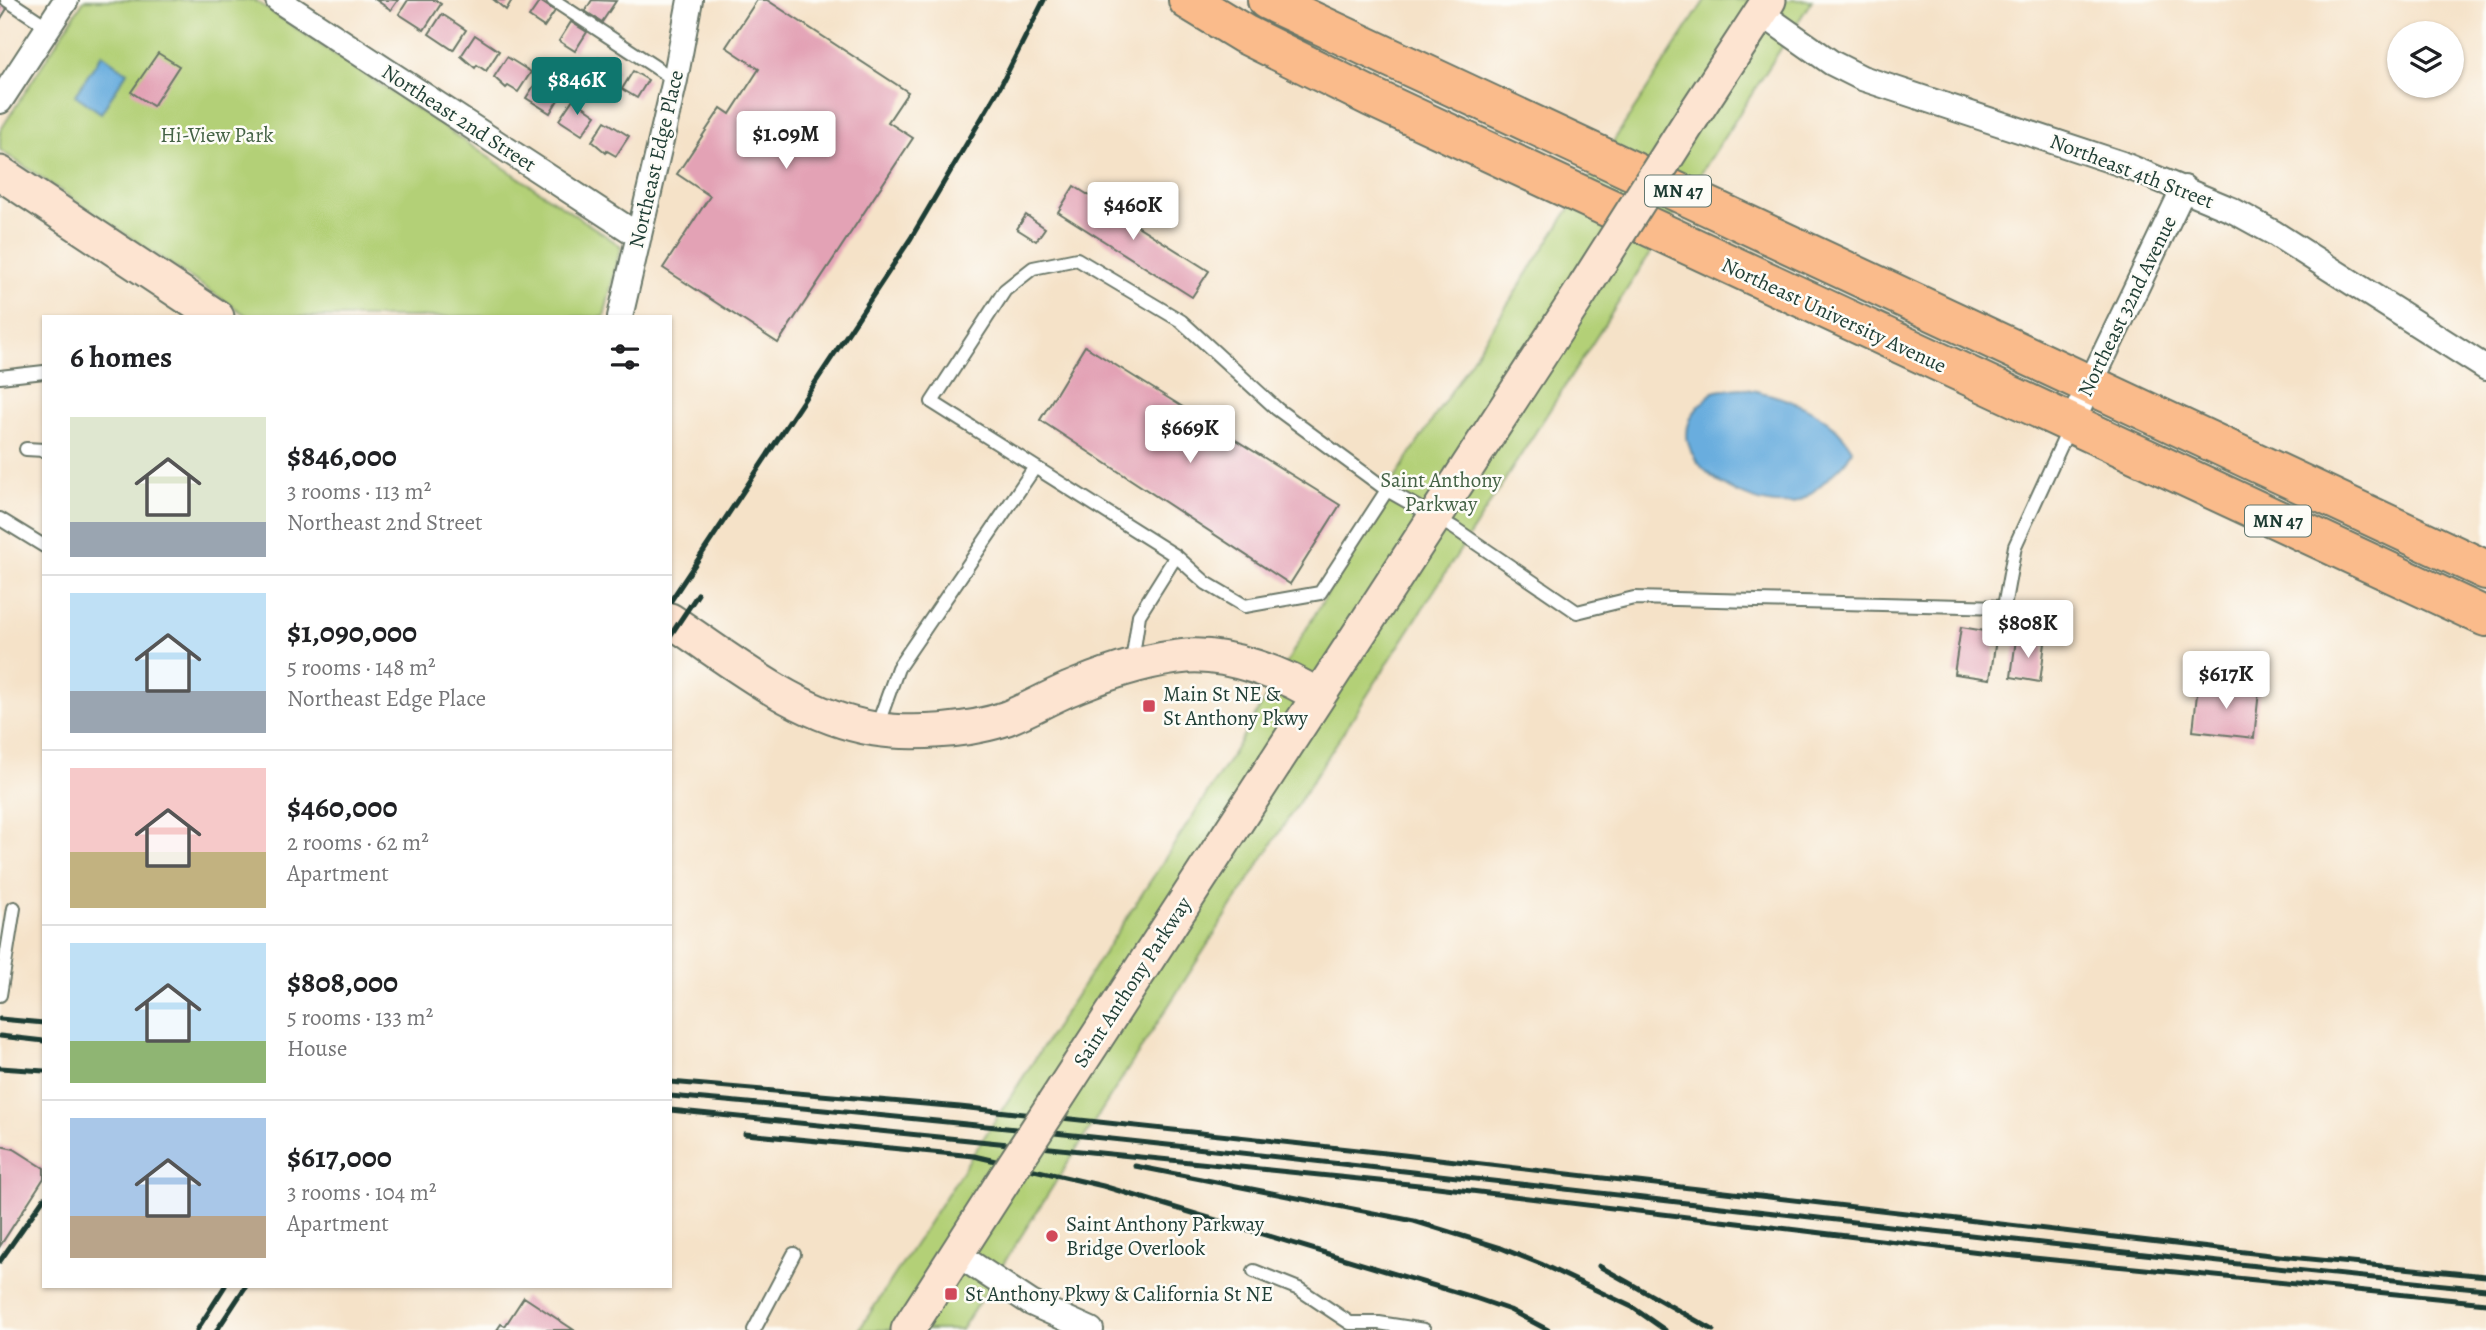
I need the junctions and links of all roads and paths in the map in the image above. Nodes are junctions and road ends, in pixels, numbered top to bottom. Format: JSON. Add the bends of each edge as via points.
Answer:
{"nodes":[{"id":1,"x":7,"y":0,"type":"edge"},
{"id":2,"x":66,"y":0,"type":"edge"},
{"id":3,"x":278,"y":0,"type":"edge"},
{"id":4,"x":554,"y":0,"type":"edge"},
{"id":5,"x":690,"y":0,"type":"edge"},
{"id":6,"x":1266,"y":0,"type":"edge"},
{"id":7,"x":1191,"y":2,"type":"edge"},
{"id":8,"x":1765,"y":6,"type":"edge"},
{"id":9,"x":48,"y":27,"type":"junction"},
{"id":10,"x":676,"y":80,"type":"junction"},
{"id":11,"x":0,"y":101,"type":"edge"},
{"id":12,"x":0,"y":173,"type":"edge"},
{"id":13,"x":2184,"y":188,"type":"junction"},
{"id":14,"x":639,"y":236,"type":"junction"},
{"id":15,"x":214,"y":315,"type":"edge"},
{"id":16,"x":620,"y":315,"type":"edge"},
{"id":17,"x":2486,"y":368,"type":"edge"},
{"id":18,"x":42,"y":372,"type":"edge"},
{"id":19,"x":0,"y":377,"type":"edge"},
{"id":20,"x":2090,"y":384,"type":"junction"},
{"id":21,"x":2071,"y":424,"type":"junction"},
{"id":22,"x":26,"y":449,"type":"dead end"},
{"id":23,"x":42,"y":450,"type":"edge"},
{"id":24,"x":1035,"y":467,"type":"junction"},
{"id":25,"x":1387,"y":490,"type":"junction"},
{"id":26,"x":1432,"y":518,"type":"junction"},
{"id":27,"x":0,"y":519,"type":"edge"},
{"id":28,"x":42,"y":545,"type":"edge"},
{"id":29,"x":1176,"y":556,"type":"junction"},
{"id":30,"x":2486,"y":570,"type":"edge"},
{"id":31,"x":2486,"y":617,"type":"edge"},
{"id":32,"x":672,"y":621,"type":"edge"},
{"id":33,"x":1132,"y":666,"type":"junction"},
{"id":34,"x":1318,"y":696,"type":"junction"},
{"id":35,"x":876,"y":729,"type":"junction"},
{"id":36,"x":14,"y":908,"type":"dead end"},
{"id":37,"x":0,"y":995,"type":"edge"},
{"id":38,"x":794,"y":1254,"type":"dead end"},
{"id":39,"x":957,"y":1254,"type":"junction"},
{"id":40,"x":1254,"y":1271,"type":"dead end"},
{"id":41,"x":1350,"y":1326,"type":"edge"},
{"id":42,"x":754,"y":1330,"type":"edge"},
{"id":43,"x":908,"y":1330,"type":"edge"},
{"id":44,"x":1091,"y":1330,"type":"edge"},
{"id":45,"x":1424,"y":1330,"type":"edge"}],
"edges":[{"from":1,"to":9,"type":"lane"},
{"from":2,"to":9,"type":"street"},
{"from":3,"to":14,"type":"street","name":"Northeast 2nd Street"},
{"from":4,"to":10,"type":"lane"},
{"from":5,"to":10,"type":"street","name":"Northeast Edge Place"},
{"from":6,"to":20,"type":"main road","number":"MN 47"},
{"from":7,"to":21,"type":"main road","name":"Northeast University Avenue","number":"MN 47","via":[[1244,34],[1371,97]]},
{"from":8,"to":13,"type":"street","name":"Northeast 4th Street","via":[[1832,63],[1862,78]]},
{"from":8,"to":26,"type":"street","name":"Saint Anthony Parkway","bridge":true},
{"from":9,"to":11,"type":"street"},
{"from":10,"to":14,"type":"street","name":"Northeast Edge Place"},
{"from":12,"to":15,"type":"street"},
{"from":13,"to":17,"type":"street","name":"Northeast 4th Street","via":[[2274,233]]},
{"from":13,"to":20,"type":"street","name":"Northeast 32nd Avenue"},
{"from":14,"to":16,"type":"street","name":"Northeast Edge Place"},
{"from":18,"to":19,"type":"lane"},
{"from":20,"to":21,"type":"street","name":"Northeast 32nd Avenue"},
{"from":20,"to":30,"type":"main road","number":"MN 47"},
{"from":21,"to":26,"type":"lane","via":[[2015,546],[2004,607],[1634,598],[1577,612],[1454,528]]},
{"from":21,"to":31,"type":"main road","name":"Northeast University Avenue","number":"MN 47"},
{"from":22,"to":23,"type":"lane"},
{"from":24,"to":25,"type":"lane","via":[[932,402],[1005,290],[1033,268],[1077,259],[1181,321],[1277,409]]},
{"from":24,"to":29,"type":"lane"},
{"from":24,"to":35,"type":"lane","via":[[898,668]]},
{"from":25,"to":26,"type":"lane"},
{"from":25,"to":29,"type":"lane","via":[[1320,593],[1245,606],[1206,583]]},
{"from":26,"to":34,"type":"street","name":"Saint Anthony Parkway"},
{"from":27,"to":28,"type":"lane"},
{"from":29,"to":33,"type":"lane","via":[[1139,615]]},
{"from":32,"to":35,"type":"street","via":[[790,700]]},
{"from":33,"to":34,"type":"street","via":[[1189,655],[1248,664]]},
{"from":33,"to":35,"type":"street","via":[[1005,718],[935,731]]},
{"from":34,"to":39,"type":"street","name":"Saint Anthony Parkway","bridge":true},
{"from":36,"to":37,"type":"lane"},
{"from":38,"to":42,"type":"lane"},
{"from":39,"to":43,"type":"street","name":"Saint Anthony Parkway"},
{"from":39,"to":44,"type":"street","via":[[1031,1303]]},
{"from":40,"to":41,"type":"lane","via":[[1298,1289]]},
{"from":41,"to":45,"type":"lane","via":[[1379,1323]]}]}
